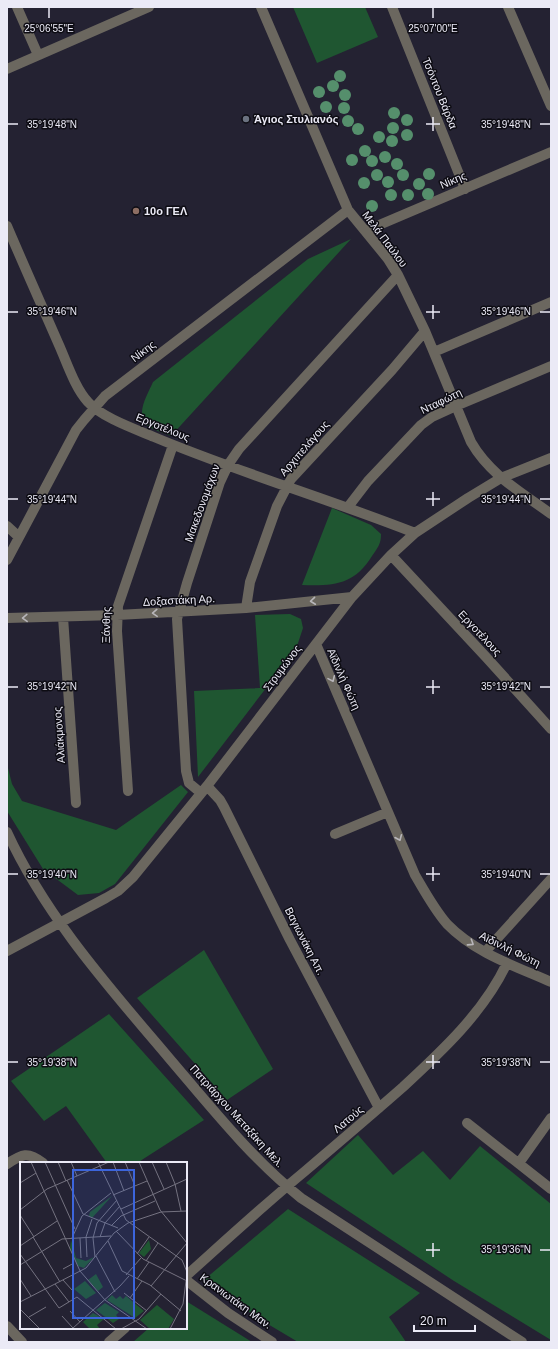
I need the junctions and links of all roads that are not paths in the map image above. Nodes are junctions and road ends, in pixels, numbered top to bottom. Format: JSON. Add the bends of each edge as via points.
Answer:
{"nodes":[{"id":1,"x":17,"y":7,"type":"edge"},
{"id":2,"x":149,"y":7,"type":"edge"},
{"id":3,"x":261,"y":7,"type":"edge"},
{"id":4,"x":392,"y":7,"type":"edge"},
{"id":5,"x":508,"y":7,"type":"edge"},
{"id":6,"x":131,"y":10,"type":"edge"},
{"id":7,"x":38,"y":55,"type":"junction"},
{"id":8,"x":7,"y":69,"type":"edge"},
{"id":9,"x":551,"y":106,"type":"edge"},
{"id":10,"x":551,"y":152,"type":"edge"},
{"id":11,"x":465,"y":188,"type":"junction"},
{"id":12,"x":348,"y":210,"type":"junction"},
{"id":13,"x":7,"y":226,"type":"edge"},
{"id":14,"x":365,"y":231,"type":"junction"},
{"id":15,"x":398,"y":275,"type":"junction"},
{"id":16,"x":551,"y":302,"type":"edge"},
{"id":17,"x":425,"y":331,"type":"junction"},
{"id":18,"x":434,"y":352,"type":"junction"},
{"id":19,"x":551,"y":366,"type":"edge"},
{"id":20,"x":456,"y":406,"type":"junction"},
{"id":21,"x":94,"y":408,"type":"junction"},
{"id":22,"x":173,"y":445,"type":"junction"},
{"id":23,"x":551,"y":458,"type":"edge"},
{"id":24,"x":228,"y":465,"type":"junction"},
{"id":25,"x":501,"y":478,"type":"junction"},
{"id":26,"x":286,"y":486,"type":"junction"},
{"id":27,"x":348,"y":507,"type":"junction"},
{"id":28,"x":551,"y":514,"type":"edge"},
{"id":29,"x":7,"y":526,"type":"edge"},
{"id":30,"x":416,"y":533,"type":"junction"},
{"id":31,"x":19,"y":537,"type":"junction"},
{"id":32,"x":391,"y":555,"type":"junction"},
{"id":33,"x":7,"y":560,"type":"edge"},
{"id":34,"x":352,"y":598,"type":"junction"},
{"id":35,"x":246,"y":608,"type":"junction"},
{"id":36,"x":180,"y":611,"type":"junction"},
{"id":37,"x":117,"y":615,"type":"junction"},
{"id":38,"x":63,"y":617,"type":"junction"},
{"id":39,"x":7,"y":618,"type":"edge"},
{"id":40,"x":316,"y":644,"type":"junction"},
{"id":41,"x":551,"y":729,"type":"edge"},
{"id":42,"x":204,"y":790,"type":"junction"},
{"id":43,"x":128,"y":791,"type":"dead end"},
{"id":44,"x":76,"y":803,"type":"dead end"},
{"id":45,"x":388,"y":812,"type":"junction"},
{"id":46,"x":7,"y":832,"type":"edge"},
{"id":47,"x":335,"y":834,"type":"dead end"},
{"id":48,"x":10,"y":846,"type":"edge"},
{"id":49,"x":551,"y":879,"type":"edge"},
{"id":50,"x":59,"y":923,"type":"junction"},
{"id":51,"x":7,"y":951,"type":"edge"},
{"id":52,"x":485,"y":952,"type":"junction"},
{"id":53,"x":507,"y":963,"type":"junction"},
{"id":54,"x":551,"y":982,"type":"edge"},
{"id":55,"x":379,"y":1108,"type":"junction"},
{"id":56,"x":551,"y":1118,"type":"edge"},
{"id":57,"x":468,"y":1123,"type":"dead end"},
{"id":58,"x":42,"y":1162,"type":"edge"},
{"id":59,"x":7,"y":1164,"type":"edge"},
{"id":60,"x":519,"y":1164,"type":"junction"},
{"id":61,"x":286,"y":1186,"type":"junction"},
{"id":62,"x":551,"y":1189,"type":"edge"},
{"id":63,"x":187,"y":1275,"type":"edge"},
{"id":64,"x":187,"y":1281,"type":"edge"},
{"id":65,"x":7,"y":1326,"type":"edge"},
{"id":66,"x":124,"y":1329,"type":"edge"},
{"id":67,"x":22,"y":1342,"type":"edge"},
{"id":68,"x":109,"y":1342,"type":"edge"},
{"id":69,"x":272,"y":1342,"type":"edge"},
{"id":70,"x":522,"y":1342,"type":"edge"}],
"edges":[{"from":1,"to":7,"type":"street"},
{"from":2,"to":6,"type":"street"},
{"from":3,"to":12,"type":"street","name":"Μελά Παύλου"},
{"from":4,"to":11,"type":"street","name":"Τσόντου Βάρδα"},
{"from":5,"to":9,"type":"street"},
{"from":6,"to":7,"type":"street"},
{"from":7,"to":8,"type":"street"},
{"from":10,"to":11,"type":"street","name":"Νίκης"},
{"from":11,"to":14,"type":"street","name":"Νίκης"},
{"from":12,"to":14,"type":"street","name":"Μελά Παύλου"},
{"from":12,"to":21,"type":"street","name":"Νίκης","via":[[118,385]]},
{"from":13,"to":21,"type":"street","name":"Εργοτέλους","via":[[70,370],[84,396]]},
{"from":14,"to":15,"type":"street","name":"Μελά Παύλου"},
{"from":15,"to":17,"type":"street","name":"Μελά Παύλου"},
{"from":15,"to":24,"type":"street","name":"Μακεδονομάχων","via":[[252,434]]},
{"from":16,"to":18,"type":"street"},
{"from":17,"to":18,"type":"street","name":"Μελά Παύλου"},
{"from":17,"to":26,"type":"street","name":"Αρχιπελάγους"},
{"from":18,"to":20,"type":"street","name":"Μελά Παύλου"},
{"from":19,"to":20,"type":"street","name":"Νταφώτη"},
{"from":20,"to":25,"type":"street","name":"Μελά Παύλου","via":[[480,457]]},
{"from":20,"to":27,"type":"street","name":"Νταφώτη","via":[[421,425],[368,481]]},
{"from":21,"to":22,"type":"street","name":"Εργοτέλους"},
{"from":21,"to":31,"type":"street","name":"Νίκης","via":[[76,430]]},
{"from":22,"to":24,"type":"street","name":"Εργοτέλους"},
{"from":22,"to":37,"type":"street","name":"Ξάνθης","via":[[119,600]]},
{"from":23,"to":25,"type":"street","name":"Στρυμώνος"},
{"from":24,"to":26,"type":"street","name":"Εργοτέλους"},
{"from":24,"to":36,"type":"street","name":"Μακεδονομάχων","via":[[220,482]]},
{"from":25,"to":28,"type":"street","name":"Μελά Παύλου"},
{"from":25,"to":30,"type":"street","name":"Στρυμώνος"},
{"from":26,"to":27,"type":"street","name":"Εργοτέλους"},
{"from":26,"to":35,"type":"street","name":"Αρχιπελάγους","via":[[250,582]]},
{"from":27,"to":30,"type":"street","name":"Εργοτέλους"},
{"from":29,"to":31,"type":"street"},
{"from":30,"to":32,"type":"street","name":"Στρυμώνος"},
{"from":31,"to":33,"type":"street","name":"Νίκης"},
{"from":32,"to":34,"type":"street","name":"Στρυμώνος"},
{"from":32,"to":41,"type":"street","name":"Εργοτέλους"},
{"from":34,"to":35,"type":"street","name":"Δοξαστάκη Αρ.","one_way":true},
{"from":34,"to":40,"type":"street","name":"Στρυμώνος"},
{"from":35,"to":36,"type":"street","name":"Δοξαστάκη Αρ."},
{"from":36,"to":37,"type":"street","name":"Δοξαστάκη Αρ.","one_way":true},
{"from":36,"to":42,"type":"street","name":"Μακεδονομάχων","via":[[177,627],[186,771],[189,783]]},
{"from":37,"to":38,"type":"street","name":"Δοξαστάκη Αρ."},
{"from":37,"to":43,"type":"street","name":"Ξάνθης"},
{"from":38,"to":39,"type":"street","name":"Δοξαστάκη Αρ.","one_way":true},
{"from":38,"to":44,"type":"street","name":"Αλιάκμονος"},
{"from":40,"to":42,"type":"street","name":"Στρυμώνος"},
{"from":40,"to":45,"type":"street","name":"Αϊδινλή Φώτη","one_way":true},
{"from":42,"to":50,"type":"street","name":"Στρυμώνος","via":[[127,884]]},
{"from":42,"to":55,"type":"street","name":"Βαγιωνάκη Απ.","via":[[220,800],[224,807],[290,940]]},
{"from":45,"to":47,"type":"street"},
{"from":45,"to":52,"type":"street","name":"Αϊδινλή Φώτη","one_way":true,"via":[[427,897],[448,924]]},
{"from":46,"to":48,"type":"street","name":"Πατριάρχου Μεταξάκη Μελ."},
{"from":48,"to":50,"type":"street","name":"Πατριάρχου Μεταξάκη Μελ."},
{"from":49,"to":52,"type":"street"},
{"from":50,"to":51,"type":"street","name":"Στρυμώνος"},
{"from":50,"to":61,"type":"street","name":"Πατριάρχου Μεταξάκη Μελ.","via":[[107,985],[206,1101]]},
{"from":52,"to":53,"type":"street","name":"Αϊδινλή Φώτη"},
{"from":53,"to":54,"type":"street","name":"Αϊδινλή Φώτη"},
{"from":53,"to":55,"type":"street","name":"Λατούς","via":[[488,995],[451,1041]]},
{"from":55,"to":61,"type":"street","name":"Λατούς"},
{"from":56,"to":60,"type":"street"},
{"from":57,"to":60,"type":"street"},
{"from":58,"to":59,"type":"street","via":[[27,1155]]},
{"from":60,"to":62,"type":"street"},
{"from":61,"to":63,"type":"street","name":"Λατούς"},
{"from":61,"to":70,"type":"street","name":"Πατριάρχου Μεταξάκη Μελ.","via":[[348,1230]]},
{"from":64,"to":69,"type":"street","name":"Κρανιωτάκη Μαν.","via":[[228,1313]]},
{"from":65,"to":67,"type":"street"},
{"from":66,"to":68,"type":"street"}]}
